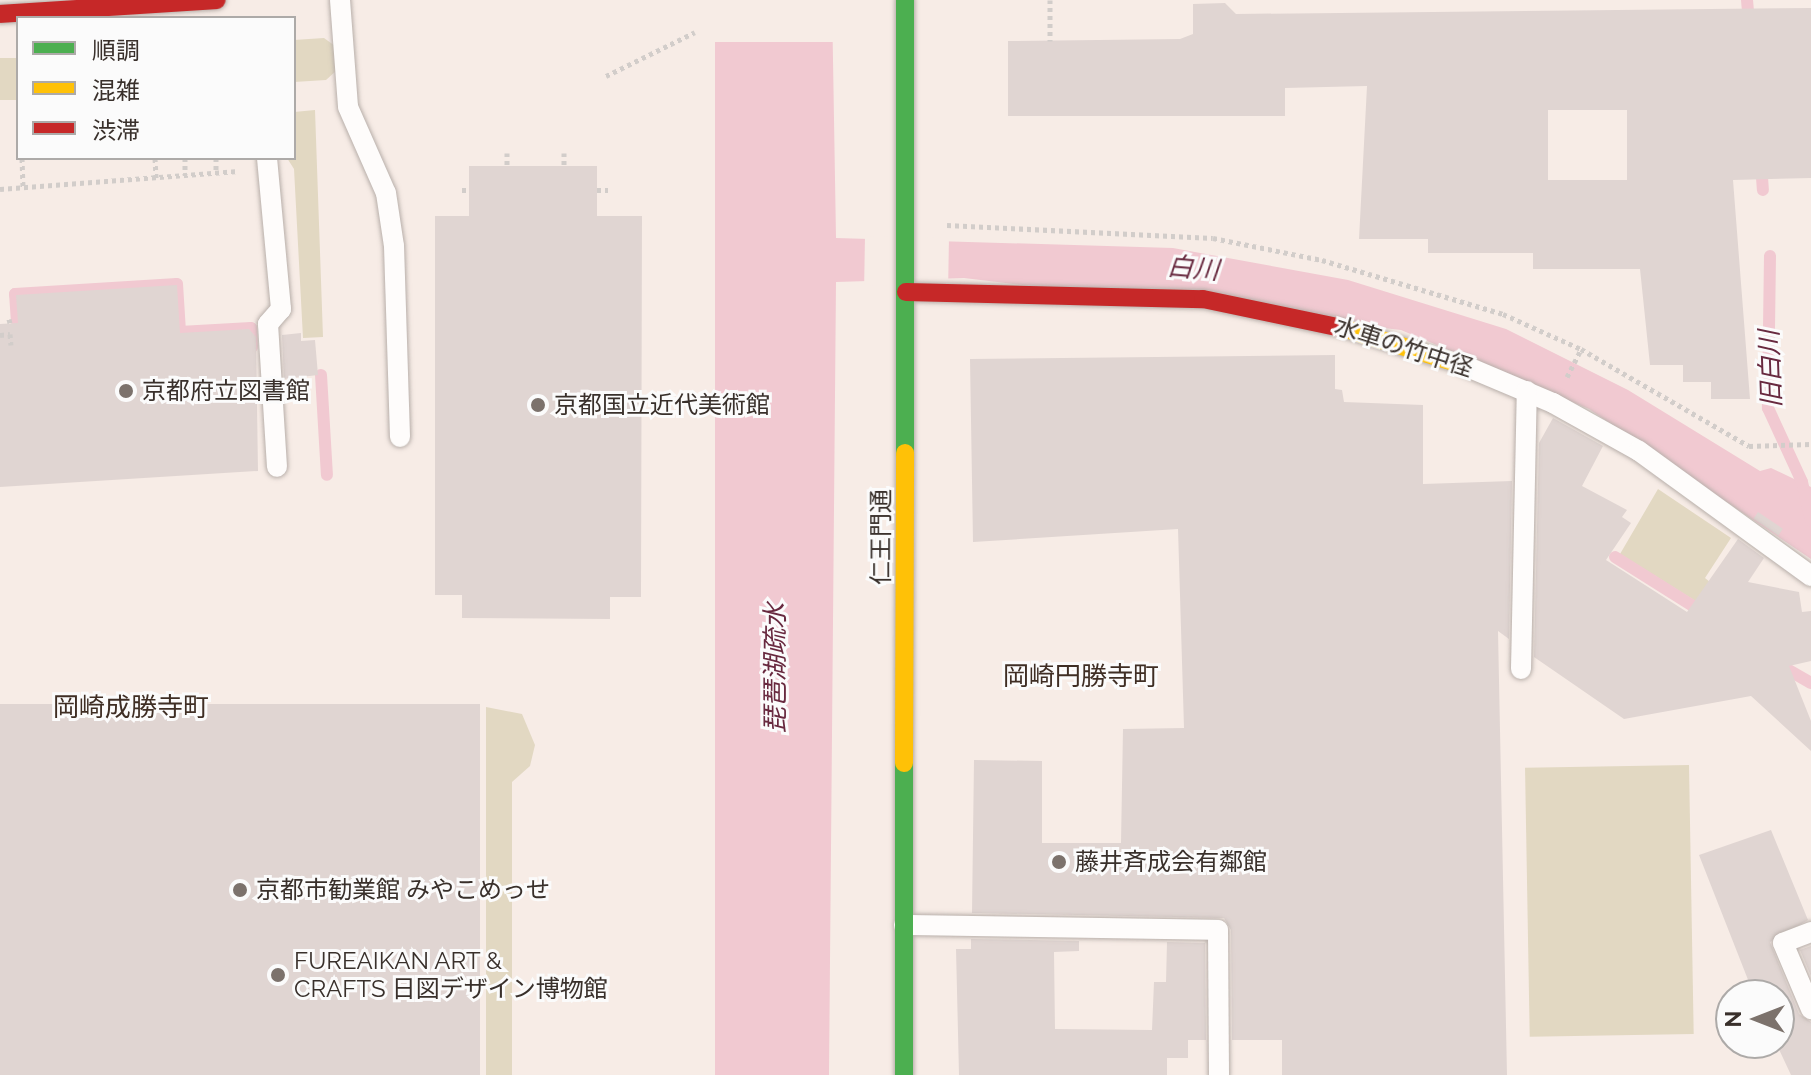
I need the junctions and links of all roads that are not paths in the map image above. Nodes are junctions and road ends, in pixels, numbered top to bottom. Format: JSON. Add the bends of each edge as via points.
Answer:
{"nodes":[{"id":1,"x":217,"y":0,"type":"edge"},
{"id":2,"x":340,"y":0,"type":"edge"},
{"id":3,"x":905,"y":0,"type":"edge"},
{"id":4,"x":0,"y":14,"type":"edge"},
{"id":5,"x":59,"y":14,"type":"edge"},
{"id":6,"x":267,"y":164,"type":"edge"},
{"id":7,"x":906,"y":289,"type":"junction"},
{"id":8,"x":1463,"y":365,"type":"joint"},
{"id":9,"x":1527,"y":391,"type":"junction"},
{"id":10,"x":400,"y":437,"type":"dead end"},
{"id":11,"x":277,"y":467,"type":"dead end"},
{"id":12,"x":1811,"y":576,"type":"edge"},
{"id":13,"x":1521,"y":669,"type":"dead end"},
{"id":14,"x":904,"y":925,"type":"junction"},
{"id":15,"x":1811,"y":932,"type":"edge"},
{"id":16,"x":1811,"y":1009,"type":"edge"},
{"id":17,"x":904,"y":1075,"type":"edge"},
{"id":18,"x":1219,"y":1075,"type":"edge"}],
"edges":[{"from":1,"to":5,"type":"street"},
{"from":2,"to":10,"type":"lane","via":[[348,107],[386,193],[394,246]]},
{"from":3,"to":7,"type":"street","name":"仁王門通"},
{"from":4,"to":5,"type":"street"},
{"from":6,"to":11,"type":"lane","via":[[281,309],[268,324]]},
{"from":7,"to":8,"type":"street","name":"水車の竹中径","via":[[1203,299],[1320,321]]},
{"from":7,"to":14,"type":"street","name":"仁王門通"},
{"from":8,"to":9,"type":"lane","name":"水車の竹中径"},
{"from":9,"to":12,"type":"lane","name":"水車の竹中径","via":[[1639,451]]},
{"from":9,"to":13,"type":"lane"},
{"from":14,"to":17,"type":"street","name":"仁王門通"},
{"from":14,"to":18,"type":"lane","via":[[1218,930]]},
{"from":15,"to":16,"type":"lane","via":[[1783,943]]}]}
